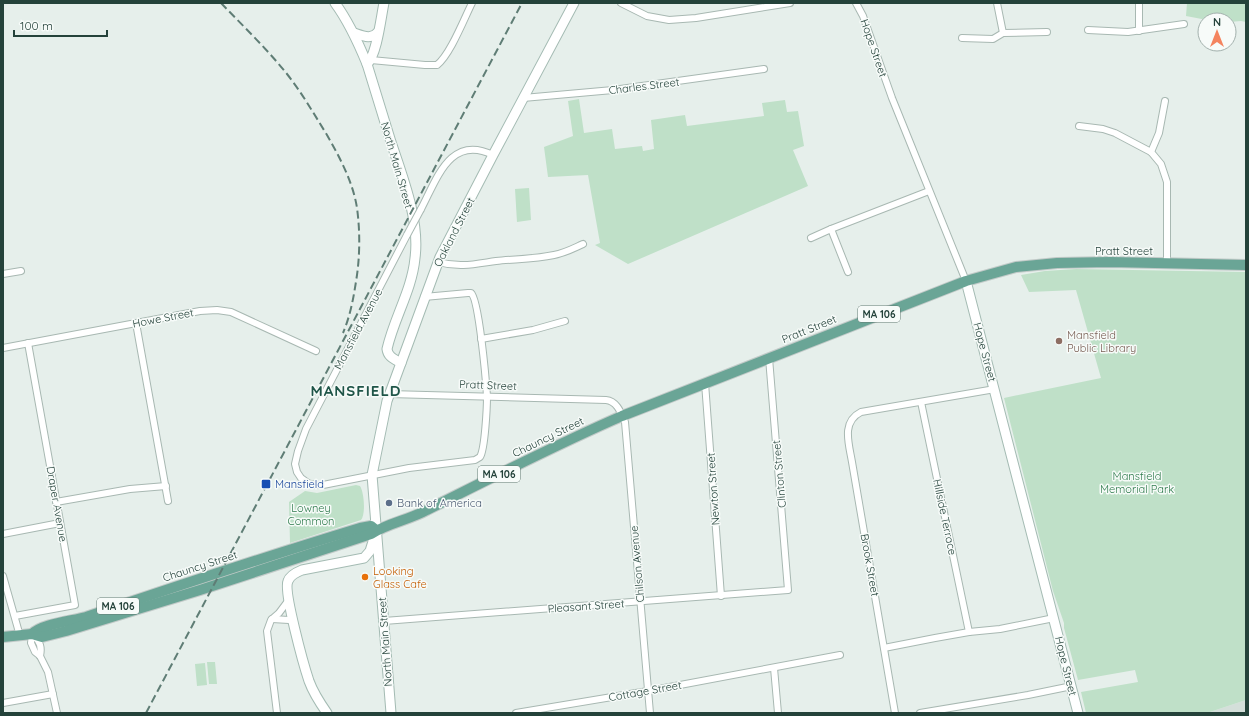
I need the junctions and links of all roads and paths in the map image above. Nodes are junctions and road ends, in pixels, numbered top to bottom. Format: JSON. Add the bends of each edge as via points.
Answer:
{"nodes":[{"id":1,"x":335,"y":3,"type":"edge"},
{"id":2,"x":384,"y":3,"type":"edge"},
{"id":3,"x":472,"y":3,"type":"edge"},
{"id":4,"x":574,"y":3,"type":"edge"},
{"id":5,"x":621,"y":3,"type":"edge"},
{"id":6,"x":790,"y":3,"type":"edge"},
{"id":7,"x":856,"y":3,"type":"edge"},
{"id":8,"x":998,"y":3,"type":"edge"},
{"id":9,"x":1139,"y":3,"type":"edge"},
{"id":10,"x":782,"y":4,"type":"edge"},
{"id":11,"x":1184,"y":24,"type":"dead end"},
{"id":12,"x":1088,"y":30,"type":"dead end"},
{"id":13,"x":1138,"y":31,"type":"junction"},
{"id":14,"x":378,"y":32,"type":"junction"},
{"id":15,"x":1047,"y":32,"type":"dead end"},
{"id":16,"x":354,"y":33,"type":"junction"},
{"id":17,"x":1003,"y":33,"type":"junction"},
{"id":18,"x":962,"y":38,"type":"dead end"},
{"id":19,"x":369,"y":62,"type":"junction"},
{"id":20,"x":764,"y":69,"type":"dead end"},
{"id":21,"x":523,"y":98,"type":"junction"},
{"id":22,"x":1165,"y":101,"type":"dead end"},
{"id":23,"x":1079,"y":126,"type":"dead end"},
{"id":24,"x":1151,"y":152,"type":"junction"},
{"id":25,"x":493,"y":155,"type":"junction"},
{"id":26,"x":930,"y":191,"type":"junction"},
{"id":27,"x":831,"y":229,"type":"junction"},
{"id":28,"x":811,"y":238,"type":"dead end"},
{"id":29,"x":583,"y":244,"type":"dead end"},
{"id":30,"x":438,"y":262,"type":"junction"},
{"id":31,"x":1167,"y":263,"type":"junction"},
{"id":32,"x":1246,"y":265,"type":"edge"},
{"id":33,"x":21,"y":271,"type":"dead end"},
{"id":34,"x":848,"y":272,"type":"dead end"},
{"id":35,"x":3,"y":274,"type":"edge"},
{"id":36,"x":966,"y":281,"type":"junction"},
{"id":37,"x":424,"y":297,"type":"junction"},
{"id":38,"x":565,"y":321,"type":"dead end"},
{"id":39,"x":136,"y":323,"type":"junction"},
{"id":40,"x":480,"y":339,"type":"junction"},
{"id":41,"x":28,"y":343,"type":"junction"},
{"id":42,"x":3,"y":348,"type":"edge"},
{"id":43,"x":316,"y":351,"type":"dead end"},
{"id":44,"x":769,"y":358,"type":"junction"},
{"id":45,"x":401,"y":362,"type":"junction"},
{"id":46,"x":705,"y":383,"type":"junction"},
{"id":47,"x":995,"y":389,"type":"junction"},
{"id":48,"x":389,"y":394,"type":"junction"},
{"id":49,"x":487,"y":397,"type":"junction"},
{"id":50,"x":921,"y":402,"type":"junction"},
{"id":51,"x":622,"y":416,"type":"junction"},
{"id":52,"x":372,"y":475,"type":"junction"},
{"id":53,"x":166,"y":486,"type":"junction"},
{"id":54,"x":168,"y":501,"type":"dead end"},
{"id":55,"x":56,"y":502,"type":"junction"},
{"id":56,"x":60,"y":523,"type":"junction"},
{"id":57,"x":376,"y":530,"type":"junction"},
{"id":58,"x":3,"y":534,"type":"edge"},
{"id":59,"x":364,"y":558,"type":"junction"},
{"id":60,"x":3,"y":576,"type":"edge"},
{"id":61,"x":380,"y":578,"type":"junction"},
{"id":62,"x":788,"y":590,"type":"joint"},
{"id":63,"x":721,"y":596,"type":"junction"},
{"id":64,"x":288,"y":601,"type":"junction"},
{"id":65,"x":640,"y":602,"type":"junction"},
{"id":66,"x":14,"y":616,"type":"junction"},
{"id":67,"x":1054,"y":618,"type":"junction"},
{"id":68,"x":272,"y":619,"type":"junction"},
{"id":69,"x":384,"y":621,"type":"junction"},
{"id":70,"x":294,"y":622,"type":"junction"},
{"id":71,"x":969,"y":632,"type":"junction"},
{"id":72,"x":32,"y":634,"type":"junction"},
{"id":73,"x":20,"y":636,"type":"junction"},
{"id":74,"x":3,"y":637,"type":"edge"},
{"id":75,"x":884,"y":648,"type":"junction"},
{"id":76,"x":840,"y":655,"type":"dead end"},
{"id":77,"x":774,"y":668,"type":"junction"},
{"id":78,"x":1072,"y":686,"type":"junction"},
{"id":79,"x":648,"y":691,"type":"junction"},
{"id":80,"x":53,"y":694,"type":"junction"},
{"id":81,"x":3,"y":703,"type":"edge"},
{"id":82,"x":57,"y":713,"type":"edge"},
{"id":83,"x":278,"y":713,"type":"edge"},
{"id":84,"x":327,"y":713,"type":"edge"},
{"id":85,"x":390,"y":713,"type":"edge"},
{"id":86,"x":516,"y":713,"type":"edge"},
{"id":87,"x":650,"y":713,"type":"edge"},
{"id":88,"x":778,"y":713,"type":"edge"},
{"id":89,"x":895,"y":713,"type":"edge"},
{"id":90,"x":920,"y":713,"type":"edge"},
{"id":91,"x":1078,"y":713,"type":"edge"}],
"edges":[{"from":1,"to":16,"type":"main road","name":"North Main Street"},
{"from":2,"to":14,"type":"main road"},
{"from":3,"to":19,"type":"street","via":[[451,46],[437,65]]},
{"from":4,"to":21,"type":"main road","name":"Oakland Street"},
{"from":5,"to":10,"type":"street","via":[[647,16],[669,20]]},
{"from":6,"to":10,"type":"street"},
{"from":7,"to":26,"type":"street","name":"Hope Street"},
{"from":8,"to":17,"type":"street"},
{"from":9,"to":13,"type":"street"},
{"from":11,"to":13,"type":"street"},
{"from":12,"to":13,"type":"street"},
{"from":14,"to":16,"type":"main road","via":[[370,37]]},
{"from":14,"to":19,"type":"main road"},
{"from":15,"to":17,"type":"street"},
{"from":16,"to":19,"type":"main road","name":"North Main Street"},
{"from":17,"to":18,"type":"street","via":[[994,38]]},
{"from":19,"to":45,"type":"main road","name":"North Main Street","via":[[409,198],[415,236],[416,259],[413,274],[387,349],[390,357]]},
{"from":20,"to":21,"type":"street","name":"Charles Street","via":[[613,90]]},
{"from":21,"to":25,"type":"main road","name":"Oakland Street"},
{"from":22,"to":24,"type":"street","via":[[1159,133]]},
{"from":23,"to":24,"type":"street","via":[[1115,133]]},
{"from":24,"to":31,"type":"street","via":[[1160,164],[1167,182]]},
{"from":25,"to":30,"type":"main road","name":"Oakland Street"},
{"from":25,"to":52,"type":"street","name":"Mansfield Avenue","bridge":true,"via":[[477,149],[464,150],[454,155],[444,167],[306,429],[296,458],[297,472],[308,483],[323,485]]},
{"from":26,"to":27,"type":"street"},
{"from":26,"to":36,"type":"street","name":"Hope Street"},
{"from":27,"to":28,"type":"street"},
{"from":27,"to":34,"type":"street"},
{"from":29,"to":30,"type":"street","via":[[564,252],[540,257],[468,266],[451,266]]},
{"from":30,"to":37,"type":"main road","name":"Oakland Street"},
{"from":31,"to":32,"type":"main road","name":"Pratt Street","number":"MA 106"},
{"from":31,"to":36,"type":"main road","name":"Pratt Street","number":"MA 106","via":[[1082,262],[1034,265],[1016,267]]},
{"from":33,"to":35,"type":"street"},
{"from":36,"to":44,"type":"main road","name":"Pratt Street","number":"MA 106"},
{"from":36,"to":47,"type":"main road","name":"Hope Street"},
{"from":37,"to":40,"type":"street","via":[[472,294],[477,306]]},
{"from":37,"to":45,"type":"main road","name":"Oakland Street"},
{"from":38,"to":40,"type":"street","via":[[533,330]]},
{"from":39,"to":41,"type":"street","name":"Howe Street"},
{"from":39,"to":43,"type":"street","name":"Howe Street","via":[[200,311],[231,312]]},
{"from":39,"to":53,"type":"street"},
{"from":40,"to":49,"type":"street"},
{"from":41,"to":42,"type":"street","name":"Howe Street"},
{"from":41,"to":55,"type":"street","name":"Draper Avenue"},
{"from":44,"to":46,"type":"main road","name":"Pratt Street","number":"MA 106"},
{"from":44,"to":62,"type":"street","name":"Clinton Street"},
{"from":45,"to":48,"type":"main road","name":"Oakland Street"},
{"from":46,"to":51,"type":"main road","name":"Pratt Street","number":"MA 106"},
{"from":46,"to":63,"type":"street","name":"Newton Street"},
{"from":47,"to":50,"type":"street"},
{"from":47,"to":67,"type":"main road","name":"Hope Street"},
{"from":48,"to":49,"type":"street","name":"Pratt Street"},
{"from":48,"to":52,"type":"main road","name":"Oakland Street"},
{"from":49,"to":51,"type":"street","name":"Pratt Street","via":[[610,401],[616,405]]},
{"from":49,"to":52,"type":"street","name":"Mansfield Avenue","via":[[484,447],[480,457],[475,460]]},
{"from":50,"to":71,"type":"street","name":"Hillside Terrace"},
{"from":50,"to":75,"type":"street","name":"Brook Street","via":[[861,412],[848,424],[852,462]]},
{"from":51,"to":57,"type":"main road","name":"Chauncy Street","number":"MA 106","via":[[414,516]]},
{"from":51,"to":65,"type":"street","name":"Chilson Avenue","via":[[625,422]]},
{"from":52,"to":57,"type":"main road","name":"North Main Street"},
{"from":53,"to":54,"type":"street"},
{"from":53,"to":55,"type":"street","via":[[130,489]]},
{"from":55,"to":56,"type":"street","name":"Draper Avenue"},
{"from":56,"to":58,"type":"street"},
{"from":56,"to":66,"type":"street","name":"Draper Avenue","via":[[75,605]]},
{"from":57,"to":59,"type":"main road","via":[[370,551]]},
{"from":57,"to":61,"type":"main road","name":"North Main Street"},
{"from":57,"to":72,"type":"main road","name":"Chauncy Street","number":"MA 106","via":[[371,526],[360,528],[81,618],[39,628]]},
{"from":59,"to":61,"type":"main road","via":[[375,564]]},
{"from":59,"to":64,"type":"main road","via":[[321,565],[296,573],[290,577],[286,585]]},
{"from":60,"to":66,"type":"street"},
{"from":61,"to":69,"type":"main road","name":"North Main Street"},
{"from":62,"to":63,"type":"street","name":"Pleasant Street"},
{"from":63,"to":65,"type":"street","name":"Pleasant Street"},
{"from":64,"to":68,"type":"street"},
{"from":64,"to":70,"type":"main road"},
{"from":65,"to":69,"type":"street","name":"Pleasant Street"},
{"from":65,"to":79,"type":"street","name":"Chilson Avenue"},
{"from":66,"to":73,"type":"street"},
{"from":67,"to":71,"type":"street","via":[[1000,629]]},
{"from":67,"to":78,"type":"main road","name":"Hope Street"},
{"from":68,"to":70,"type":"street"},
{"from":68,"to":83,"type":"street","via":[[266,631]]},
{"from":69,"to":85,"type":"main road","name":"North Main Street"},
{"from":70,"to":84,"type":"main road","via":[[309,681]]},
{"from":71,"to":75,"type":"street"},
{"from":72,"to":73,"type":"main road","name":"Chauncy Street","number":"MA 106"},
{"from":72,"to":80,"type":"street","via":[[39,641],[40,656],[48,672]]},
{"from":73,"to":74,"type":"main road","name":"Chauncy Street","number":"MA 106"},
{"from":75,"to":89,"type":"street","name":"Brook Street"},
{"from":76,"to":77,"type":"street","name":"Cottage Street"},
{"from":77,"to":79,"type":"street","name":"Cottage Street"},
{"from":77,"to":88,"type":"street"},
{"from":78,"to":90,"type":"street"},
{"from":78,"to":91,"type":"main road","name":"Hope Street"},
{"from":79,"to":86,"type":"street","name":"Cottage Street"},
{"from":79,"to":87,"type":"street","name":"Chilson Avenue"},
{"from":80,"to":81,"type":"street"},
{"from":80,"to":82,"type":"street"}]}
